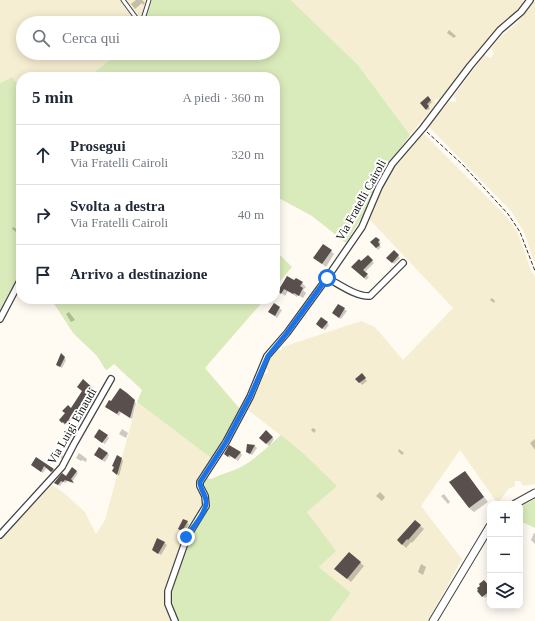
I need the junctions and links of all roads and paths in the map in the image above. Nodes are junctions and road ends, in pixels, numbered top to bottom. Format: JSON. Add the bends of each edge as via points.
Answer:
{"nodes":[{"id":1,"x":124,"y":0,"type":"edge"},
{"id":2,"x":149,"y":0,"type":"edge"},
{"id":3,"x":530,"y":0,"type":"edge"},
{"id":4,"x":136,"y":16,"type":"edge"},
{"id":5,"x":144,"y":16,"type":"edge"},
{"id":6,"x":423,"y":128,"type":"junction"},
{"id":7,"x":403,"y":263,"type":"dead end"},
{"id":8,"x":535,"y":271,"type":"edge"},
{"id":9,"x":327,"y":278,"type":"junction"},
{"id":10,"x":16,"y":289,"type":"edge"},
{"id":11,"x":0,"y":319,"type":"edge"},
{"id":12,"x":111,"y":379,"type":"dead end"},
{"id":13,"x":535,"y":493,"type":"edge"},
{"id":14,"x":520,"y":501,"type":"edge"},
{"id":15,"x":487,"y":531,"type":"edge"},
{"id":16,"x":0,"y":534,"type":"edge"},
{"id":17,"x":175,"y":621,"type":"edge"},
{"id":18,"x":433,"y":621,"type":"edge"}],
"edges":[{"from":1,"to":4,"type":"lane"},
{"from":2,"to":5,"type":"lane"},
{"from":3,"to":6,"type":"street","name":"Via Fratelli Cairoli","via":[[521,12],[500,30]]},
{"from":6,"to":8,"type":"path","via":[[508,214],[520,232]]},
{"from":6,"to":9,"type":"street","name":"Via Fratelli Cairoli","via":[[392,164],[379,186],[362,227]]},
{"from":7,"to":9,"type":"street","via":[[370,296],[364,296]]},
{"from":9,"to":17,"type":"street","name":"Via Fratelli Cairoli","via":[[268,356],[226,442],[200,482],[206,506],[186,537],[168,591],[168,604]]},
{"from":10,"to":11,"type":"street"},
{"from":12,"to":16,"type":"street","name":"Via Luigi Einaudi","via":[[62,467]]},
{"from":13,"to":14,"type":"street"},
{"from":15,"to":18,"type":"street"}]}
